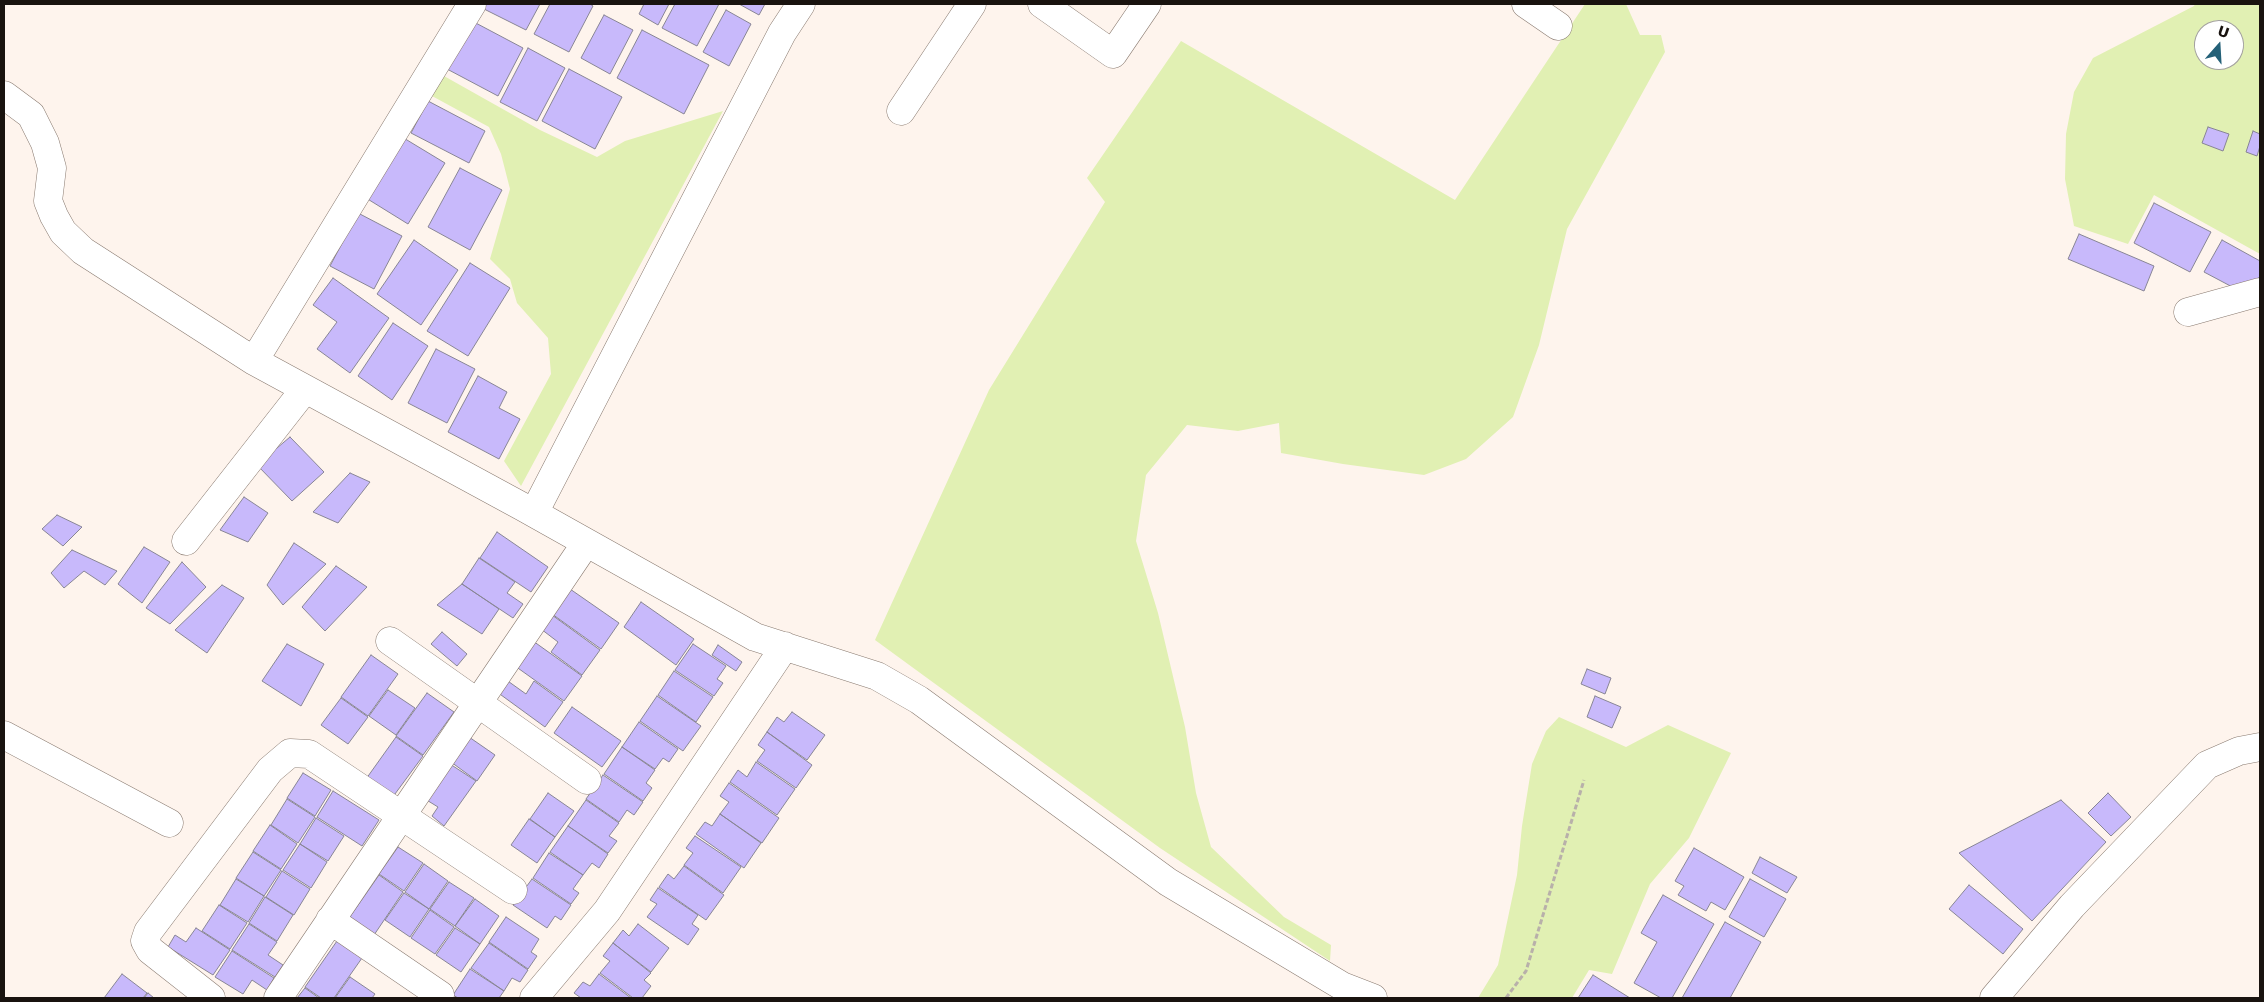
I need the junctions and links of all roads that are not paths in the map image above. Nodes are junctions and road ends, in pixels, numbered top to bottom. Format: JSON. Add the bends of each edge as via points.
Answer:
{"nodes":[{"id":1,"x":472,"y":4,"type":"edge"},
{"id":2,"x":801,"y":4,"type":"edge"},
{"id":3,"x":972,"y":4,"type":"edge"},
{"id":4,"x":1042,"y":4,"type":"edge"},
{"id":5,"x":1147,"y":4,"type":"edge"},
{"id":6,"x":1526,"y":4,"type":"edge"},
{"id":7,"x":1558,"y":26,"type":"dead end"},
{"id":8,"x":4,"y":95,"type":"edge"},
{"id":9,"x":900,"y":111,"type":"dead end"},
{"id":10,"x":2260,"y":292,"type":"edge"},
{"id":11,"x":2188,"y":312,"type":"dead end"},
{"id":12,"x":254,"y":361,"type":"junction"},
{"id":13,"x":305,"y":389,"type":"junction"},
{"id":14,"x":534,"y":513,"type":"junction"},
{"id":15,"x":186,"y":541,"type":"dead end"},
{"id":16,"x":586,"y":543,"type":"junction"},
{"id":17,"x":390,"y":641,"type":"dead end"},
{"id":18,"x":785,"y":646,"type":"junction"},
{"id":19,"x":477,"y":703,"type":"junction"},
{"id":20,"x":4,"y":735,"type":"edge"},
{"id":21,"x":2260,"y":747,"type":"edge"},
{"id":22,"x":587,"y":780,"type":"dead end"},
{"id":23,"x":400,"y":816,"type":"junction"},
{"id":24,"x":169,"y":823,"type":"dead end"},
{"id":25,"x":513,"y":890,"type":"dead end"},
{"id":26,"x":330,"y":920,"type":"junction"},
{"id":27,"x":440,"y":995,"type":"dead end"},
{"id":28,"x":211,"y":998,"type":"edge"},
{"id":29,"x":278,"y":998,"type":"edge"},
{"id":30,"x":534,"y":998,"type":"edge"},
{"id":31,"x":1373,"y":998,"type":"edge"},
{"id":32,"x":1994,"y":998,"type":"edge"}],
"edges":[{"from":1,"to":12,"type":"street"},
{"from":2,"to":14,"type":"street","via":[[782,33]]},
{"from":3,"to":9,"type":"street"},
{"from":4,"to":5,"type":"street","via":[[1113,54]]},
{"from":6,"to":7,"type":"street"},
{"from":8,"to":12,"type":"street","via":[[31,115],[45,143],[52,168],[48,201],[63,232],[84,251]]},
{"from":10,"to":11,"type":"street"},
{"from":12,"to":13,"type":"street"},
{"from":13,"to":14,"type":"street"},
{"from":13,"to":15,"type":"street"},
{"from":14,"to":16,"type":"street"},
{"from":16,"to":18,"type":"street","via":[[755,637]]},
{"from":16,"to":19,"type":"street"},
{"from":17,"to":19,"type":"street"},
{"from":18,"to":30,"type":"street","via":[[607,910]]},
{"from":18,"to":31,"type":"street","via":[[877,676],[919,700],[1168,882],[1342,986]]},
{"from":19,"to":22,"type":"street"},
{"from":19,"to":23,"type":"street"},
{"from":20,"to":24,"type":"street"},
{"from":21,"to":32,"type":"street","via":[[2239,751],[2208,765],[2072,906]]},
{"from":23,"to":25,"type":"street"},
{"from":23,"to":26,"type":"street"},
{"from":23,"to":28,"type":"street","via":[[308,754],[290,753],[270,770],[148,932],[145,941],[150,950]]},
{"from":26,"to":27,"type":"street"},
{"from":26,"to":29,"type":"street"}]}
